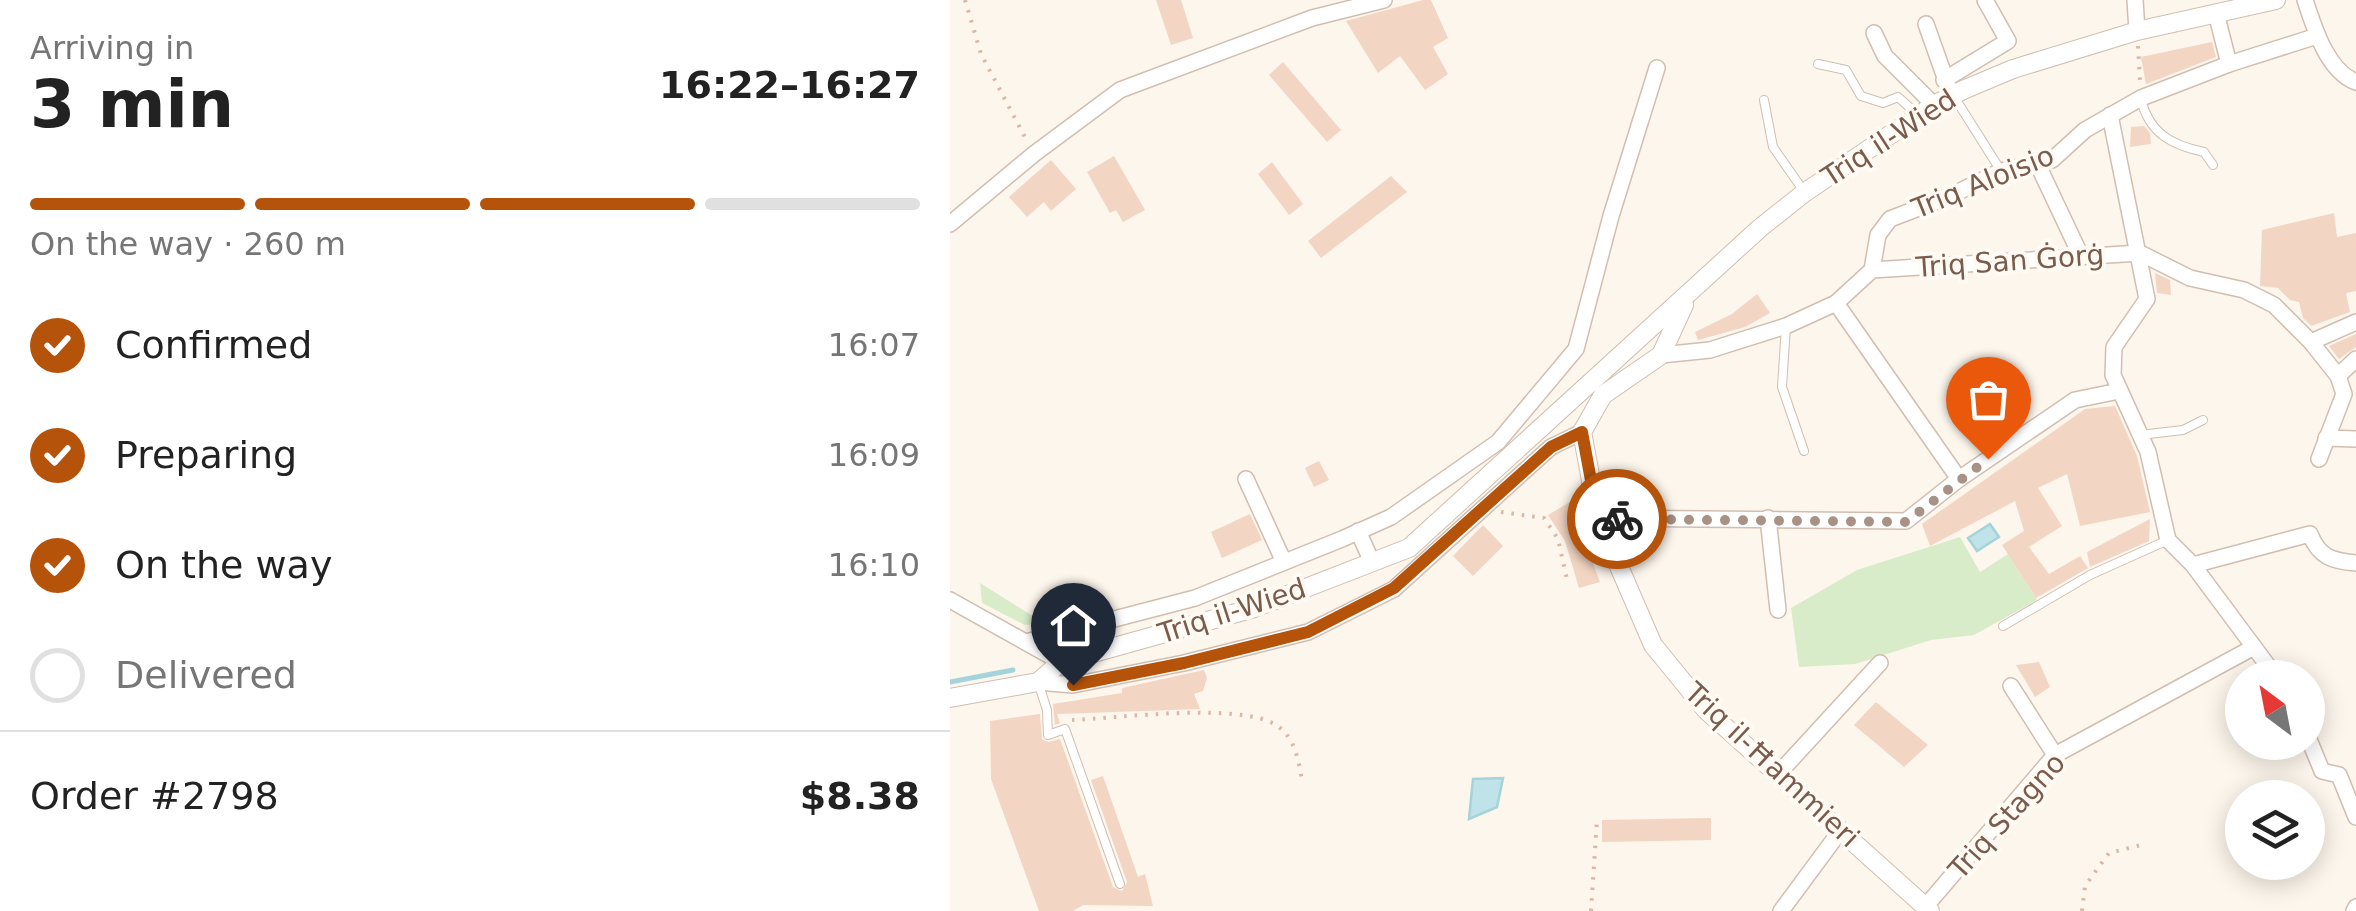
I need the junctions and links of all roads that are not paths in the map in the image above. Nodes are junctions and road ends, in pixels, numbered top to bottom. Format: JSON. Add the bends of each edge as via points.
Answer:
{"nodes":[{"id":1,"x":1384,"y":0,"type":"edge"},
{"id":2,"x":1985,"y":0,"type":"edge"},
{"id":3,"x":2135,"y":0,"type":"edge"},
{"id":4,"x":2276,"y":0,"type":"edge"},
{"id":5,"x":2305,"y":0,"type":"edge"},
{"id":6,"x":2216,"y":14,"type":"junction"},
{"id":7,"x":1926,"y":24,"type":"dead end"},
{"id":8,"x":2138,"y":32,"type":"junction"},
{"id":9,"x":1874,"y":34,"type":"dead end"},
{"id":10,"x":2316,"y":36,"type":"junction"},
{"id":11,"x":1818,"y":64,"type":"dead end"},
{"id":12,"x":2229,"y":64,"type":"junction"},
{"id":13,"x":1657,"y":68,"type":"dead end"},
{"id":14,"x":2356,"y":82,"type":"edge"},
{"id":15,"x":1948,"y":88,"type":"junction"},
{"id":16,"x":2141,"y":98,"type":"junction"},
{"id":17,"x":1764,"y":100,"type":"dead end"},
{"id":18,"x":1927,"y":110,"type":"junction"},
{"id":19,"x":2110,"y":116,"type":"junction"},
{"id":20,"x":2038,"y":164,"type":"junction"},
{"id":21,"x":2213,"y":165,"type":"dead end"},
{"id":22,"x":2001,"y":171,"type":"junction"},
{"id":23,"x":1804,"y":193,"type":"junction"},
{"id":24,"x":950,"y":224,"type":"edge"},
{"id":25,"x":2140,"y":253,"type":"junction"},
{"id":26,"x":2080,"y":254,"type":"junction"},
{"id":27,"x":1872,"y":270,"type":"junction"},
{"id":28,"x":1689,"y":295,"type":"junction"},
{"id":29,"x":1836,"y":303,"type":"junction"},
{"id":30,"x":2356,"y":322,"type":"edge"},
{"id":31,"x":1786,"y":326,"type":"junction"},
{"id":32,"x":2311,"y":342,"type":"junction"},
{"id":33,"x":1662,"y":355,"type":"junction"},
{"id":34,"x":2356,"y":359,"type":"edge"},
{"id":35,"x":2338,"y":376,"type":"junction"},
{"id":36,"x":1549,"y":379,"type":"junction"},
{"id":37,"x":2119,"y":391,"type":"junction"},
{"id":38,"x":1570,"y":402,"type":"junction"},
{"id":39,"x":2203,"y":420,"type":"dead end"},
{"id":40,"x":1582,"y":432,"type":"junction"},
{"id":41,"x":2140,"y":434,"type":"junction"},
{"id":42,"x":2326,"y":438,"type":"junction"},
{"id":43,"x":2356,"y":439,"type":"edge"},
{"id":44,"x":1804,"y":450,"type":"dead end"},
{"id":45,"x":2318,"y":459,"type":"dead end"},
{"id":46,"x":1959,"y":479,"type":"junction"},
{"id":47,"x":1246,"y":480,"type":"dead end"},
{"id":48,"x":1598,"y":518,"type":"junction"},
{"id":49,"x":1768,"y":518,"type":"junction"},
{"id":50,"x":1358,"y":532,"type":"junction"},
{"id":51,"x":2168,"y":540,"type":"junction"},
{"id":52,"x":1284,"y":562,"type":"junction"},
{"id":53,"x":1372,"y":562,"type":"junction"},
{"id":54,"x":2356,"y":563,"type":"edge"},
{"id":55,"x":2193,"y":565,"type":"junction"},
{"id":56,"x":950,"y":600,"type":"edge"},
{"id":57,"x":1778,"y":610,"type":"dead end"},
{"id":58,"x":2003,"y":626,"type":"dead end"},
{"id":59,"x":1026,"y":642,"type":"junction"},
{"id":60,"x":2254,"y":647,"type":"junction"},
{"id":61,"x":2264,"y":660,"type":"edge"},
{"id":62,"x":1061,"y":662,"type":"junction"},
{"id":63,"x":1880,"y":663,"type":"dead end"},
{"id":64,"x":1038,"y":682,"type":"junction"},
{"id":65,"x":2011,"y":686,"type":"dead end"},
{"id":66,"x":950,"y":698,"type":"edge"},
{"id":67,"x":2055,"y":755,"type":"junction"},
{"id":68,"x":2317,"y":760,"type":"edge"},
{"id":69,"x":1779,"y":774,"type":"junction"},
{"id":70,"x":2356,"y":817,"type":"edge"},
{"id":71,"x":1841,"y":830,"type":"junction"},
{"id":72,"x":1120,"y":884,"type":"dead end"},
{"id":73,"x":1927,"y":909,"type":"edge"},
{"id":74,"x":1781,"y":911,"type":"edge"}],
"edges":[{"from":1,"to":24,"type":"street","via":[[1312,18],[1120,90]]},
{"from":2,"to":15,"type":"street","via":[[2008,41]]},
{"from":3,"to":8,"type":"street"},
{"from":4,"to":6,"type":"street","name":"Triq il-Wied"},
{"from":5,"to":10,"type":"street"},
{"from":6,"to":8,"type":"street","name":"Triq il-Wied"},
{"from":6,"to":12,"type":"street"},
{"from":7,"to":15,"type":"street"},
{"from":8,"to":15,"type":"street","name":"Triq il-Wied"},
{"from":9,"to":18,"type":"street"},
{"from":10,"to":12,"type":"street","name":"Triq Aloisio"},
{"from":10,"to":14,"type":"street"},
{"from":11,"to":18,"type":"lane","via":[[1846,70],[1860,96],[1882,103],[1898,97]]},
{"from":12,"to":16,"type":"street","name":"Triq Aloisio"},
{"from":13,"to":36,"type":"street","name":"Triq il-Wied","via":[[1576,349]]},
{"from":15,"to":18,"type":"street","name":"Triq il-Wied"},
{"from":15,"to":22,"type":"lane"},
{"from":16,"to":19,"type":"street","name":"Triq Aloisio"},
{"from":16,"to":21,"type":"lane","via":[[2150,124],[2179,146],[2204,152]]},
{"from":17,"to":23,"type":"lane","via":[[1773,147]]},
{"from":18,"to":23,"type":"street","name":"Triq il-Wied"},
{"from":19,"to":20,"type":"street","name":"Triq Aloisio"},
{"from":19,"to":25,"type":"street"},
{"from":20,"to":22,"type":"street","name":"Triq Aloisio"},
{"from":20,"to":26,"type":"street"},
{"from":22,"to":27,"type":"street","name":"Triq Aloisio","via":[[1890,219],[1878,235]]},
{"from":23,"to":28,"type":"street","name":"Triq il-Wied"},
{"from":25,"to":26,"type":"street","name":"Triq San Ġorġ"},
{"from":25,"to":32,"type":"street","name":"Triq San Ġorġ","via":[[2190,278],[2244,290],[2274,305]]},
{"from":25,"to":37,"type":"street","via":[[2148,299],[2114,347]]},
{"from":26,"to":27,"type":"street","name":"Triq San Ġorġ"},
{"from":27,"to":29,"type":"street"},
{"from":28,"to":33,"type":"street"},
{"from":28,"to":38,"type":"street","name":"Triq il-Wied"},
{"from":29,"to":31,"type":"street"},
{"from":29,"to":46,"type":"street"},
{"from":30,"to":32,"type":"street"},
{"from":31,"to":33,"type":"street","via":[[1710,350]]},
{"from":31,"to":44,"type":"lane","via":[[1782,387]]},
{"from":32,"to":35,"type":"street","name":"Triq San Ġorġ"},
{"from":33,"to":40,"type":"street","via":[[1603,395]]},
{"from":34,"to":35,"type":"street"},
{"from":35,"to":42,"type":"street","via":[[2344,394]]},
{"from":36,"to":38,"type":"street"},
{"from":36,"to":50,"type":"street","name":"Triq il-Wied","via":[[1498,442],[1391,517]]},
{"from":37,"to":41,"type":"street"},
{"from":37,"to":46,"type":"street","via":[[2075,400]]},
{"from":38,"to":53,"type":"street","name":"Triq il-Wied","via":[[1409,548]]},
{"from":39,"to":41,"type":"lane","via":[[2183,430]]},
{"from":40,"to":48,"type":"street","name":"Triq il-Ħammieri"},
{"from":40,"to":64,"type":"street","name":"Triq il-Wied","via":[[1551,447],[1394,588],[1308,632],[1073,685]]},
{"from":41,"to":51,"type":"street"},
{"from":42,"to":43,"type":"street"},
{"from":42,"to":45,"type":"street"},
{"from":46,"to":49,"type":"street","via":[[1906,522]]},
{"from":47,"to":52,"type":"street"},
{"from":48,"to":49,"type":"street"},
{"from":48,"to":69,"type":"street","name":"Triq il-Ħammieri","via":[[1653,646],[1706,710]]},
{"from":49,"to":57,"type":"street"},
{"from":50,"to":52,"type":"street","name":"Triq il-Wied"},
{"from":50,"to":53,"type":"street"},
{"from":51,"to":55,"type":"street"},
{"from":51,"to":58,"type":"lane","via":[[2090,575]]},
{"from":52,"to":59,"type":"street","name":"Triq il-Wied","via":[[1195,598]]},
{"from":53,"to":62,"type":"street","name":"Triq il-Wied","via":[[1254,608]]},
{"from":54,"to":55,"type":"street","via":[[2316,550],[2310,534]]},
{"from":55,"to":60,"type":"street"},
{"from":56,"to":59,"type":"street"},
{"from":59,"to":62,"type":"street"},
{"from":60,"to":61,"type":"street"},
{"from":60,"to":67,"type":"street","name":"Triq Stagno"},
{"from":62,"to":64,"type":"street","name":"Triq il-Wied"},
{"from":63,"to":69,"type":"street"},
{"from":64,"to":66,"type":"street","name":"Triq il-Wied"},
{"from":64,"to":72,"type":"lane","via":[[1048,735],[1065,729]]},
{"from":65,"to":67,"type":"street"},
{"from":67,"to":73,"type":"street","name":"Triq Stagno"},
{"from":68,"to":70,"type":"street","via":[[2322,771],[2339,775]]},
{"from":69,"to":71,"type":"street","name":"Triq il-Ħammieri"},
{"from":71,"to":73,"type":"street","name":"Triq il-Ħammieri"},
{"from":71,"to":74,"type":"street"}]}
